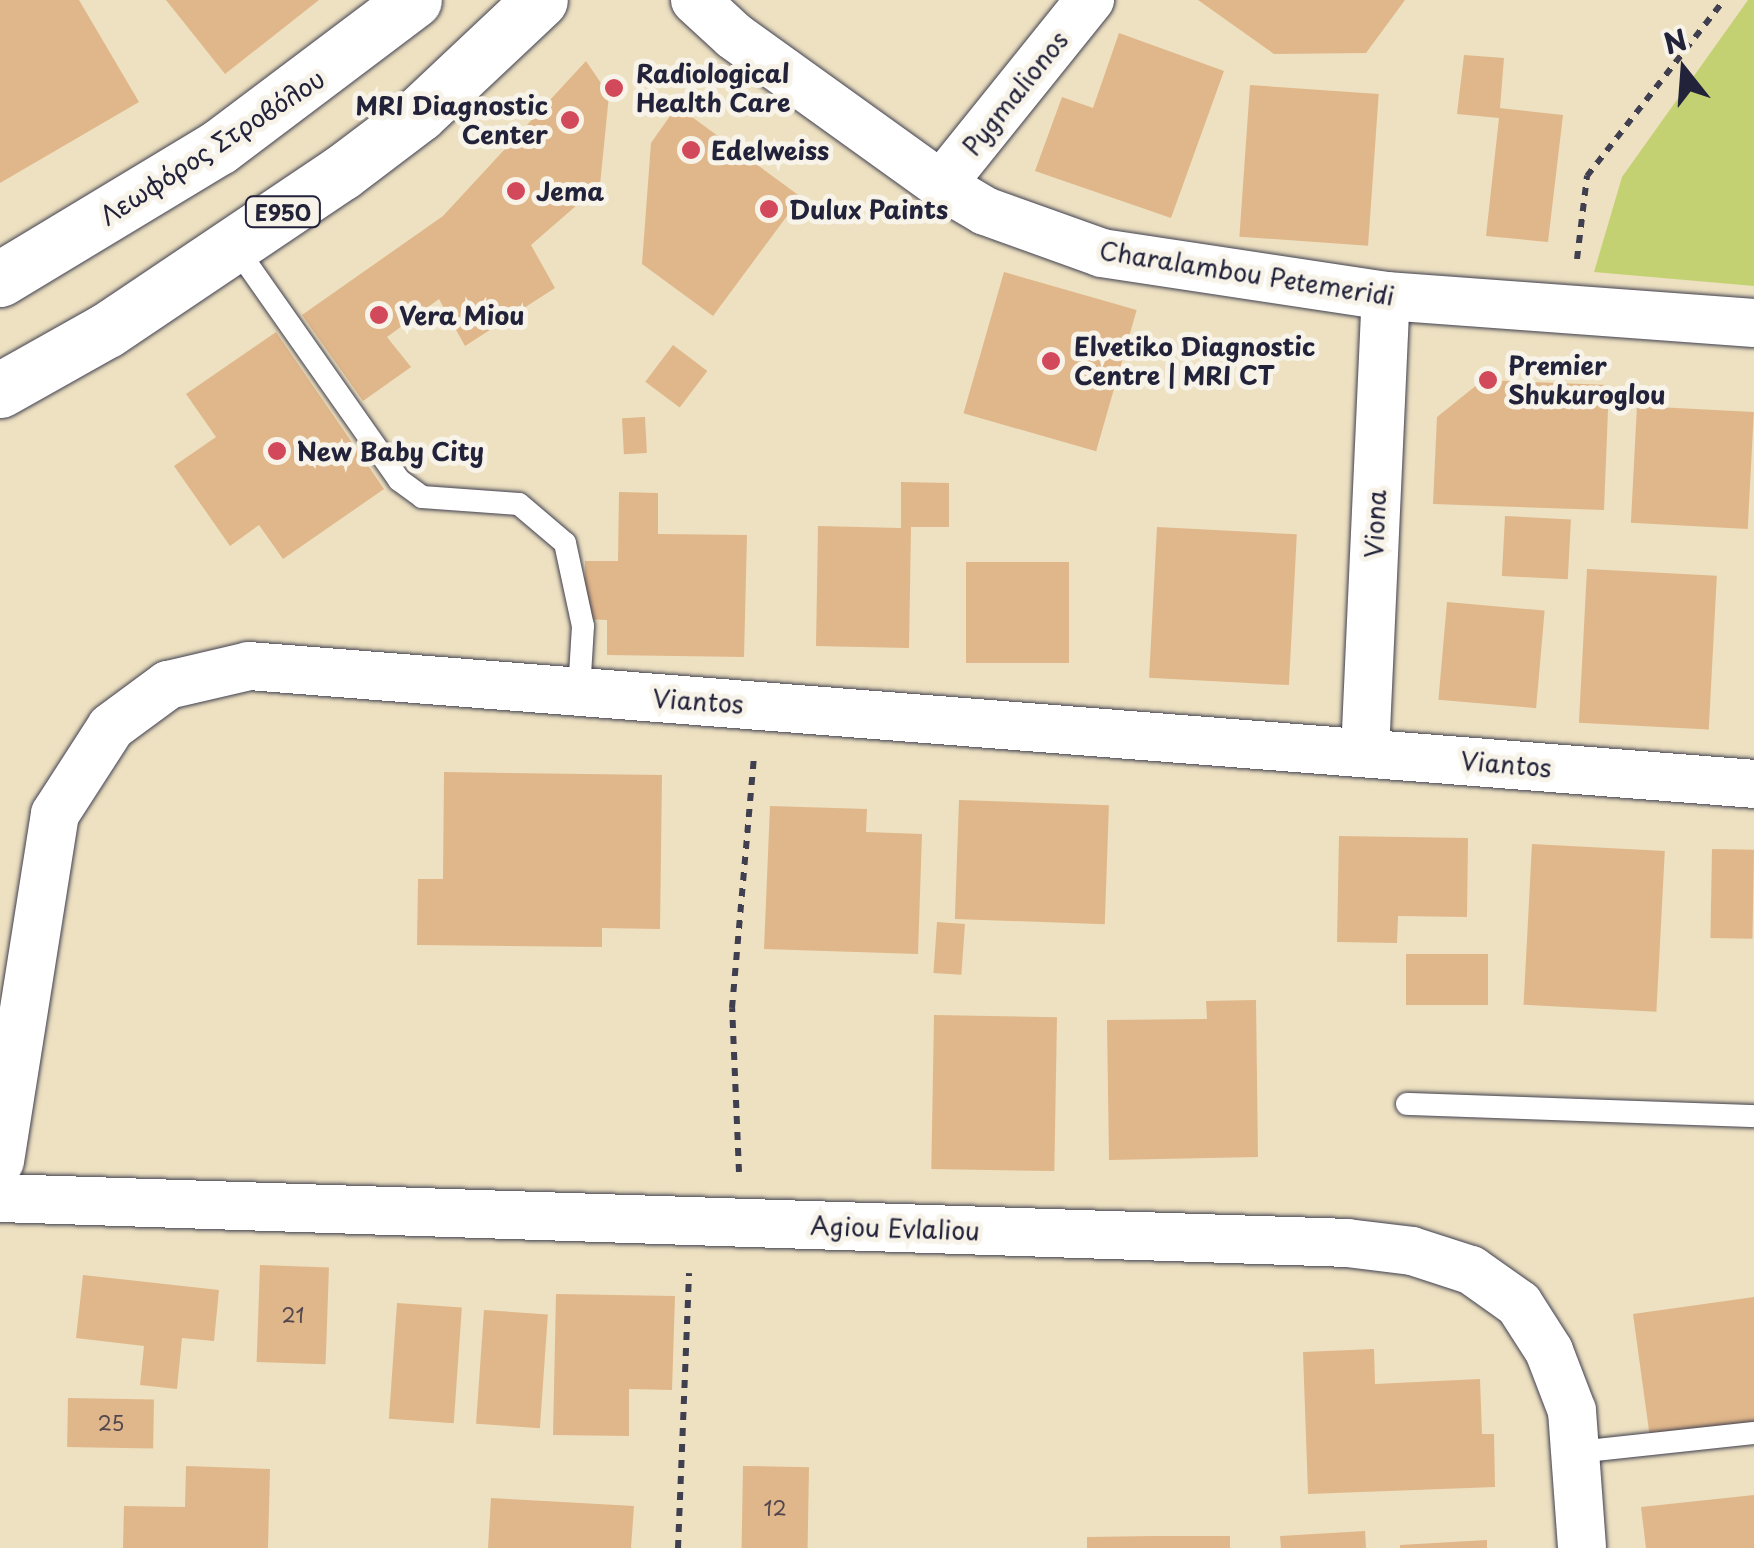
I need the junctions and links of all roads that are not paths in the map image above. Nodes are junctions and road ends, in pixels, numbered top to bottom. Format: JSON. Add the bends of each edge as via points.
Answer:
{"nodes":[{"id":1,"x":414,"y":0,"type":"edge"},
{"id":2,"x":540,"y":0,"type":"edge"},
{"id":3,"x":695,"y":0,"type":"edge"},
{"id":4,"x":1090,"y":0,"type":"edge"},
{"id":5,"x":940,"y":186,"type":"junction"},
{"id":6,"x":234,"y":244,"type":"junction"},
{"id":7,"x":0,"y":279,"type":"edge"},
{"id":8,"x":1386,"y":296,"type":"junction"},
{"id":9,"x":1754,"y":324,"type":"edge"},
{"id":10,"x":0,"y":390,"type":"edge"},
{"id":11,"x":579,"y":691,"type":"junction"},
{"id":12,"x":1365,"y":753,"type":"junction"},
{"id":13,"x":1754,"y":784,"type":"edge"},
{"id":14,"x":1408,"y":1104,"type":"dead end"},
{"id":15,"x":1754,"y":1116,"type":"edge"},
{"id":16,"x":0,"y":1161,"type":"edge"},
{"id":17,"x":0,"y":1198,"type":"edge"},
{"id":18,"x":1754,"y":1433,"type":"edge"},
{"id":19,"x":1578,"y":1452,"type":"junction"},
{"id":20,"x":1582,"y":1548,"type":"edge"}],
"edges":[{"from":1,"to":7,"type":"main road","name":"Λεωφόρος Στροβόλου","via":[[219,147]]},
{"from":2,"to":6,"type":"main road","number":"E950","via":[[419,114]]},
{"from":3,"to":5,"type":"street","name":"Charalambou Petemeridi","via":[[734,36]]},
{"from":4,"to":5,"type":"street","name":"Pygmalionos"},
{"from":5,"to":8,"type":"street","name":"Charalambou Petemeridi","via":[[985,211],[1102,253]]},
{"from":6,"to":10,"type":"main road","number":"E950","via":[[107,330]]},
{"from":6,"to":11,"type":"lane","via":[[399,480],[422,497],[520,504],[566,543],[583,626]]},
{"from":8,"to":9,"type":"street","name":"Charalambou Petemeridi"},
{"from":8,"to":12,"type":"street","name":"Viona"},
{"from":11,"to":12,"type":"street","name":"Viantos"},
{"from":11,"to":16,"type":"street","name":"Viantos","via":[[249,666],[168,684],[111,726],[55,814]]},
{"from":12,"to":13,"type":"street","name":"Viantos"},
{"from":14,"to":15,"type":"lane"},
{"from":17,"to":19,"type":"street","name":"Agiou Evlaliou","via":[[1347,1243],[1412,1251],[1471,1270],[1520,1304],[1572,1411]]},
{"from":18,"to":19,"type":"lane"},
{"from":19,"to":20,"type":"street","name":"Agiou Evlaliou"}]}
